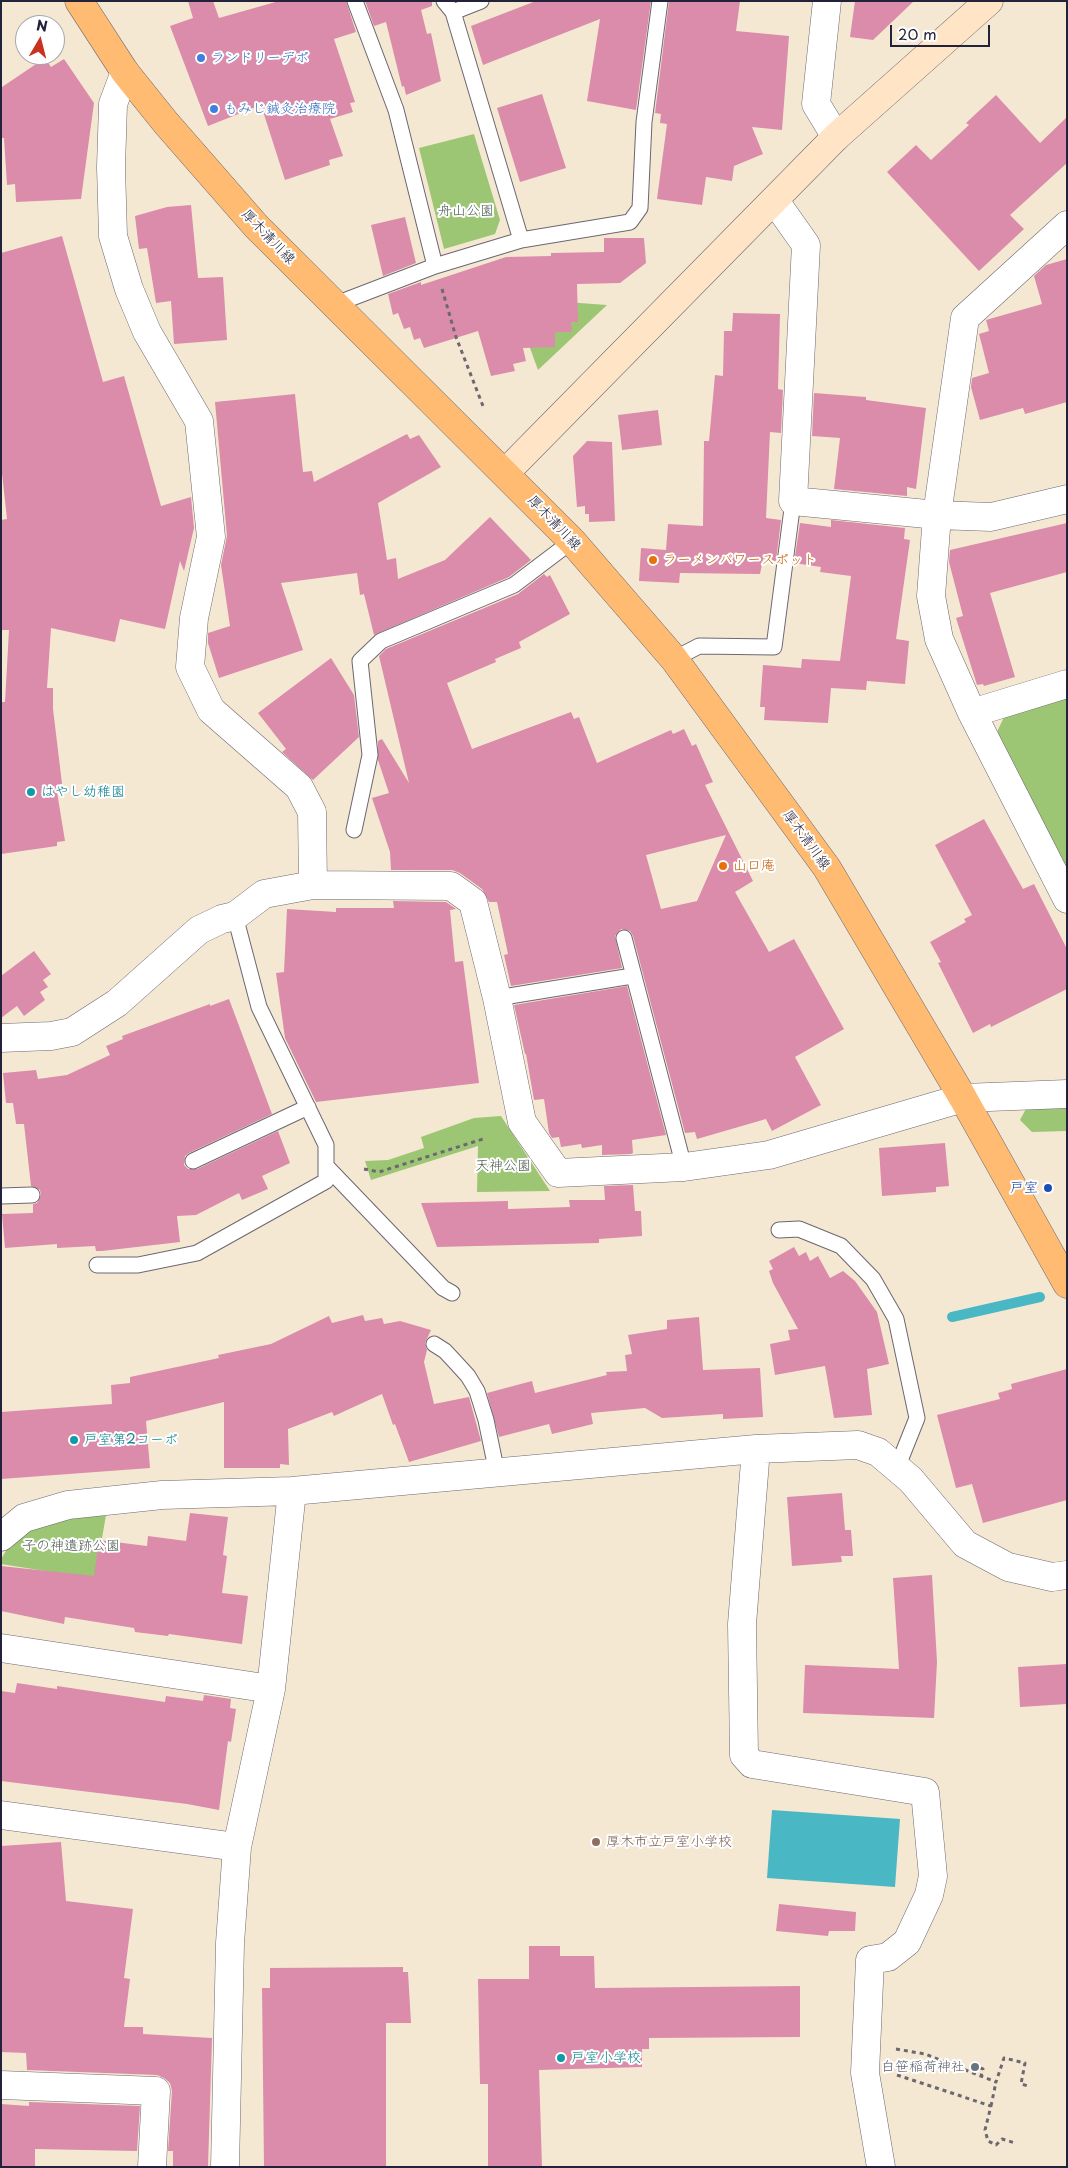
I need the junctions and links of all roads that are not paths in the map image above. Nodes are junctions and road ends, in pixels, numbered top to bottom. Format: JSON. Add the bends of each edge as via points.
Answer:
{"nodes":[{"id":1,"x":79,"y":1,"type":"edge"},
{"id":2,"x":355,"y":1,"type":"edge"},
{"id":3,"x":481,"y":1,"type":"edge"},
{"id":4,"x":660,"y":1,"type":"edge"},
{"id":5,"x":827,"y":1,"type":"edge"},
{"id":6,"x":989,"y":1,"type":"edge"},
{"id":7,"x":448,"y":7,"type":"edge"},
{"id":8,"x":125,"y":72,"type":"junction"},
{"id":9,"x":836,"y":137,"type":"junction"},
{"id":10,"x":775,"y":201,"type":"junction"},
{"id":11,"x":1067,"y":226,"type":"edge"},
{"id":12,"x":521,"y":240,"type":"junction"},
{"id":13,"x":435,"y":266,"type":"junction"},
{"id":14,"x":336,"y":304,"type":"junction"},
{"id":15,"x":505,"y":473,"type":"junction"},
{"id":16,"x":1067,"y":498,"type":"edge"},
{"id":17,"x":793,"y":501,"type":"junction"},
{"id":18,"x":937,"y":515,"type":"junction"},
{"id":19,"x":572,"y":541,"type":"junction"},
{"id":20,"x":674,"y":659,"type":"junction"},
{"id":21,"x":1067,"y":684,"type":"edge"},
{"id":22,"x":972,"y":714,"type":"junction"},
{"id":23,"x":354,"y":830,"type":"dead end"},
{"id":24,"x":313,"y":885,"type":"junction"},
{"id":25,"x":1067,"y":899,"type":"edge"},
{"id":26,"x":235,"y":916,"type":"junction"},
{"id":27,"x":624,"y":938,"type":"dead end"},
{"id":28,"x":632,"y":976,"type":"junction"},
{"id":29,"x":497,"y":998,"type":"junction"},
{"id":30,"x":1,"y":1038,"type":"edge"},
{"id":31,"x":1067,"y":1094,"type":"edge"},
{"id":32,"x":963,"y":1098,"type":"junction"},
{"id":33,"x":308,"y":1108,"type":"junction"},
{"id":34,"x":193,"y":1161,"type":"dead end"},
{"id":35,"x":327,"y":1165,"type":"junction"},
{"id":36,"x":684,"y":1167,"type":"junction"},
{"id":37,"x":32,"y":1195,"type":"dead end"},
{"id":38,"x":1,"y":1196,"type":"edge"},
{"id":39,"x":779,"y":1230,"type":"dead end"},
{"id":40,"x":97,"y":1265,"type":"dead end"},
{"id":41,"x":1067,"y":1284,"type":"edge"},
{"id":42,"x":452,"y":1293,"type":"dead end"},
{"id":43,"x":434,"y":1344,"type":"dead end"},
{"id":44,"x":756,"y":1449,"type":"junction"},
{"id":45,"x":897,"y":1468,"type":"junction"},
{"id":46,"x":497,"y":1473,"type":"junction"},
{"id":47,"x":292,"y":1491,"type":"junction"},
{"id":48,"x":1,"y":1537,"type":"edge"},
{"id":49,"x":1067,"y":1575,"type":"edge"},
{"id":50,"x":1,"y":1648,"type":"edge"},
{"id":51,"x":271,"y":1690,"type":"junction"},
{"id":52,"x":1,"y":1815,"type":"edge"},
{"id":53,"x":237,"y":1847,"type":"junction"},
{"id":54,"x":1,"y":2085,"type":"edge"},
{"id":55,"x":152,"y":2167,"type":"edge"},
{"id":56,"x":225,"y":2167,"type":"edge"},
{"id":57,"x":881,"y":2167,"type":"edge"}],
"edges":[{"from":1,"to":8,"type":"main road","name":"厚木清川線"},
{"from":2,"to":13,"type":"lane","via":[[396,110]]},
{"from":3,"to":7,"type":"lane"},
{"from":4,"to":12,"type":"lane","via":[[644,122],[640,208],[630,222]]},
{"from":5,"to":9,"type":"street","via":[[816,104]]},
{"from":6,"to":9,"type":"street"},
{"from":7,"to":12,"type":"lane"},
{"from":8,"to":14,"type":"main road","name":"厚木清川線","via":[[256,226]]},
{"from":8,"to":24,"type":"street","via":[[113,104],[113,236],[129,289],[147,332],[199,421],[211,537],[194,618],[190,668],[211,710],[299,787],[312,812]]},
{"from":9,"to":10,"type":"street"},
{"from":10,"to":15,"type":"street"},
{"from":10,"to":17,"type":"street","via":[[806,245]]},
{"from":11,"to":18,"type":"street","via":[[965,318]]},
{"from":12,"to":13,"type":"lane"},
{"from":13,"to":14,"type":"lane"},
{"from":14,"to":15,"type":"main road","name":"厚木清川線"},
{"from":15,"to":19,"type":"main road","name":"厚木清川線"},
{"from":16,"to":18,"type":"street","via":[[991,517]]},
{"from":17,"to":18,"type":"street"},
{"from":17,"to":20,"type":"lane","via":[[774,647],[699,646]]},
{"from":18,"to":22,"type":"street","via":[[931,596],[939,639]]},
{"from":19,"to":20,"type":"main road","name":"厚木清川線"},
{"from":19,"to":23,"type":"lane","via":[[514,585],[381,641],[360,661],[370,755]]},
{"from":20,"to":32,"type":"main road","name":"厚木清川線","via":[[827,868]]},
{"from":21,"to":22,"type":"street"},
{"from":22,"to":25,"type":"street"},
{"from":24,"to":26,"type":"street","via":[[264,894]]},
{"from":24,"to":29,"type":"street","via":[[451,886],[473,902]]},
{"from":26,"to":30,"type":"street","via":[[199,930],[117,1003],[72,1032]]},
{"from":26,"to":33,"type":"lane","via":[[258,1007]]},
{"from":27,"to":28,"type":"lane"},
{"from":28,"to":29,"type":"lane"},
{"from":28,"to":36,"type":"lane"},
{"from":29,"to":36,"type":"street","via":[[522,1122],[558,1173]]},
{"from":31,"to":32,"type":"street"},
{"from":32,"to":36,"type":"street","via":[[769,1155]]},
{"from":32,"to":41,"type":"main road","name":"厚木清川線"},
{"from":33,"to":34,"type":"lane"},
{"from":33,"to":35,"type":"lane","via":[[326,1145]]},
{"from":35,"to":40,"type":"lane","via":[[326,1181],[197,1254],[138,1265]]},
{"from":35,"to":42,"type":"lane","via":[[443,1288]]},
{"from":37,"to":38,"type":"lane"},
{"from":39,"to":45,"type":"lane","via":[[799,1229],[840,1246],[872,1279],[896,1319],[917,1418]]},
{"from":43,"to":46,"type":"lane","via":[[458,1365],[476,1390]]},
{"from":44,"to":45,"type":"street","via":[[858,1445],[878,1452]]},
{"from":44,"to":46,"type":"street"},
{"from":44,"to":57,"type":"street","via":[[742,1624],[744,1755],[752,1764],[925,1792],[933,1876],[929,1895],[907,1942],[888,1957],[870,1960],[865,2073]]},
{"from":45,"to":49,"type":"street","via":[[912,1480],[965,1544],[1008,1568],[1052,1577]]},
{"from":46,"to":47,"type":"street"},
{"from":47,"to":48,"type":"street","via":[[162,1495],[68,1505],[24,1518]]},
{"from":47,"to":51,"type":"street"},
{"from":50,"to":51,"type":"street"},
{"from":51,"to":53,"type":"street"},
{"from":52,"to":53,"type":"street"},
{"from":53,"to":56,"type":"street","via":[[230,1943]]},
{"from":54,"to":55,"type":"street","via":[[156,2091]]}]}
